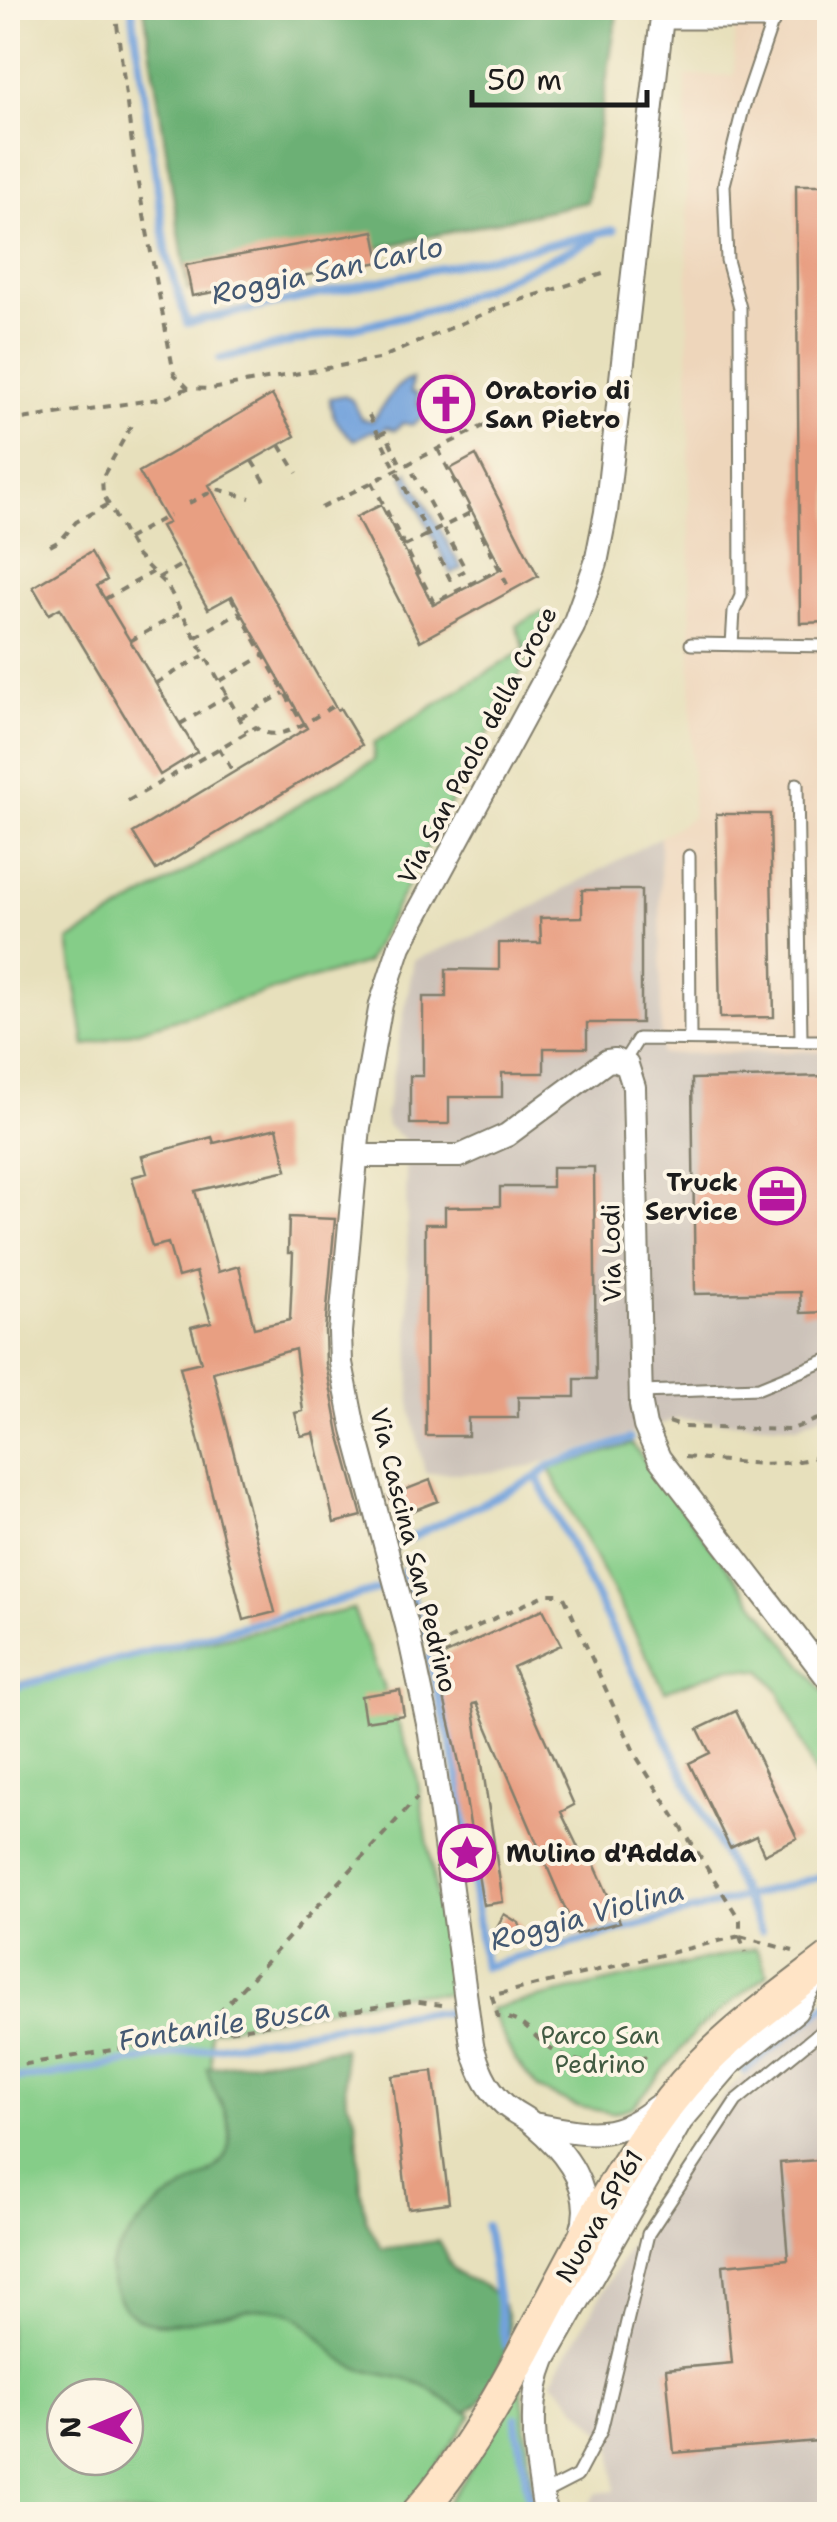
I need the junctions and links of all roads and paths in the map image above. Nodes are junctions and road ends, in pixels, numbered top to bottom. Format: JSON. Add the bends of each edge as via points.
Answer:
{"nodes":[{"id":1,"x":115,"y":8,"type":"edge"},
{"id":2,"x":777,"y":8,"type":"edge"},
{"id":3,"x":662,"y":15,"type":"edge"},
{"id":4,"x":773,"y":23,"type":"junction"},
{"id":5,"x":634,"y":267,"type":"junction"},
{"id":6,"x":188,"y":388,"type":"junction"},
{"id":7,"x":369,"y":415,"type":"dead end"},
{"id":8,"x":503,"y":416,"type":"dead end"},
{"id":9,"x":8,"y":421,"type":"edge"},
{"id":10,"x":131,"y":426,"type":"dead end"},
{"id":11,"x":280,"y":444,"type":"dead end"},
{"id":12,"x":438,"y":449,"type":"junction"},
{"id":13,"x":252,"y":461,"type":"dead end"},
{"id":14,"x":402,"y":467,"type":"junction"},
{"id":15,"x":297,"y":473,"type":"dead end"},
{"id":16,"x":372,"y":482,"type":"junction"},
{"id":17,"x":269,"y":488,"type":"dead end"},
{"id":18,"x":250,"y":498,"type":"dead end"},
{"id":19,"x":189,"y":503,"type":"dead end"},
{"id":20,"x":110,"y":504,"type":"junction"},
{"id":21,"x":321,"y":508,"type":"dead end"},
{"id":22,"x":470,"y":513,"type":"junction"},
{"id":23,"x":170,"y":515,"type":"dead end"},
{"id":24,"x":441,"y":527,"type":"junction"},
{"id":25,"x":429,"y":533,"type":"junction"},
{"id":26,"x":128,"y":539,"type":"junction"},
{"id":27,"x":50,"y":546,"type":"dead end"},
{"id":28,"x":405,"y":546,"type":"junction"},
{"id":29,"x":183,"y":564,"type":"dead end"},
{"id":30,"x":499,"y":568,"type":"junction"},
{"id":31,"x":153,"y":572,"type":"junction"},
{"id":32,"x":158,"y":578,"type":"junction"},
{"id":33,"x":510,"y":590,"type":"dead end"},
{"id":34,"x":231,"y":597,"type":"dead end"},
{"id":35,"x":105,"y":600,"type":"dead end"},
{"id":36,"x":182,"y":612,"type":"junction"},
{"id":37,"x":240,"y":612,"type":"junction"},
{"id":38,"x":196,"y":637,"type":"junction"},
{"id":39,"x":130,"y":641,"type":"dead end"},
{"id":40,"x":690,"y":644,"type":"dead end"},
{"id":41,"x":732,"y":645,"type":"junction"},
{"id":42,"x":830,"y":646,"type":"edge"},
{"id":43,"x":205,"y":655,"type":"junction"},
{"id":44,"x":264,"y":656,"type":"junction"},
{"id":45,"x":220,"y":681,"type":"junction"},
{"id":46,"x":156,"y":684,"type":"dead end"},
{"id":47,"x":285,"y":692,"type":"junction"},
{"id":48,"x":228,"y":696,"type":"junction"},
{"id":49,"x":337,"y":704,"type":"dead end"},
{"id":50,"x":298,"y":716,"type":"dead end"},
{"id":51,"x":240,"y":718,"type":"junction"},
{"id":52,"x":180,"y":724,"type":"dead end"},
{"id":53,"x":247,"y":732,"type":"junction"},
{"id":54,"x":219,"y":748,"type":"junction"},
{"id":55,"x":233,"y":772,"type":"dead end"},
{"id":56,"x":797,"y":784,"type":"dead end"},
{"id":57,"x":128,"y":800,"type":"dead end"},
{"id":58,"x":689,"y":856,"type":"dead end"},
{"id":59,"x":392,"y":967,"type":"joint"},
{"id":60,"x":690,"y":1039,"type":"junction"},
{"id":61,"x":801,"y":1039,"type":"junction"},
{"id":62,"x":830,"y":1042,"type":"edge"},
{"id":63,"x":623,"y":1063,"type":"junction"},
{"id":64,"x":357,"y":1156,"type":"junction"},
{"id":65,"x":830,"y":1360,"type":"edge"},
{"id":66,"x":641,"y":1402,"type":"junction"},
{"id":67,"x":830,"y":1414,"type":"edge"},
{"id":68,"x":656,"y":1452,"type":"junction"},
{"id":69,"x":830,"y":1452,"type":"edge"},
{"id":70,"x":414,"y":1656,"type":"junction"},
{"id":71,"x":830,"y":1682,"type":"edge"},
{"id":72,"x":437,"y":1778,"type":"junction"},
{"id":73,"x":740,"y":1936,"type":"junction"},
{"id":74,"x":745,"y":1952,"type":"dead end"},
{"id":75,"x":826,"y":1962,"type":"edge"},
{"id":76,"x":492,"y":1996,"type":"junction"},
{"id":77,"x":466,"y":2002,"type":"junction"},
{"id":78,"x":830,"y":2024,"type":"edge"},
{"id":79,"x":197,"y":2038,"type":"junction"},
{"id":80,"x":653,"y":2053,"type":"dead end"},
{"id":81,"x":8,"y":2067,"type":"edge"},
{"id":82,"x":682,"y":2086,"type":"junction"},
{"id":83,"x":533,"y":2124,"type":"junction"},
{"id":84,"x":560,"y":2283,"type":"junction"},
{"id":85,"x":543,"y":2504,"type":"edge"},
{"id":86,"x":417,"y":2514,"type":"edge"}],
"edges":[{"from":1,"to":6,"type":"path","via":[[142,209],[174,374]]},
{"from":2,"to":4,"type":"lane"},
{"from":3,"to":4,"type":"lane"},
{"from":3,"to":5,"type":"street","name":"Via San Paolo della Croce"},
{"from":4,"to":41,"type":"lane","via":[[724,185],[726,260],[740,308],[742,578]]},
{"from":5,"to":6,"type":"path","via":[[502,306],[378,359]]},
{"from":5,"to":59,"type":"street","name":"Via San Paolo della Croce","via":[[604,525],[591,580],[564,645]]},
{"from":6,"to":9,"type":"path","via":[[165,398]]},
{"from":7,"to":14,"type":"path"},
{"from":8,"to":12,"type":"path"},
{"from":10,"to":20,"type":"path","via":[[102,478]]},
{"from":11,"to":15,"type":"path"},
{"from":12,"to":14,"type":"path"},
{"from":12,"to":22,"type":"path"},
{"from":13,"to":17,"type":"path"},
{"from":14,"to":16,"type":"path"},
{"from":14,"to":24,"type":"path"},
{"from":14,"to":25,"type":"path"},
{"from":16,"to":21,"type":"path"},
{"from":16,"to":28,"type":"path"},
{"from":18,"to":19,"type":"path","via":[[218,489]]},
{"from":20,"to":26,"type":"path"},
{"from":20,"to":27,"type":"path"},
{"from":22,"to":24,"type":"path"},
{"from":22,"to":30,"type":"path"},
{"from":23,"to":26,"type":"path"},
{"from":24,"to":25,"type":"path"},
{"from":24,"to":25,"type":"path","via":[[466,570],[450,579]]},
{"from":25,"to":28,"type":"path"},
{"from":26,"to":31,"type":"path"},
{"from":28,"to":30,"type":"path","via":[[434,603]]},
{"from":29,"to":32,"type":"path"},
{"from":30,"to":33,"type":"path"},
{"from":31,"to":32,"type":"path"},
{"from":31,"to":35,"type":"path"},
{"from":32,"to":36,"type":"path"},
{"from":34,"to":37,"type":"path"},
{"from":36,"to":38,"type":"path"},
{"from":36,"to":39,"type":"path"},
{"from":37,"to":38,"type":"path"},
{"from":37,"to":44,"type":"path"},
{"from":38,"to":43,"type":"path"},
{"from":40,"to":41,"type":"lane"},
{"from":41,"to":42,"type":"lane"},
{"from":43,"to":45,"type":"path"},
{"from":43,"to":46,"type":"path"},
{"from":44,"to":45,"type":"path"},
{"from":44,"to":47,"type":"path"},
{"from":45,"to":48,"type":"path"},
{"from":47,"to":50,"type":"path"},
{"from":47,"to":51,"type":"path"},
{"from":48,"to":51,"type":"path"},
{"from":48,"to":52,"type":"path"},
{"from":49,"to":53,"type":"path","via":[[278,734],[256,727]]},
{"from":51,"to":53,"type":"path"},
{"from":53,"to":54,"type":"path"},
{"from":54,"to":55,"type":"path"},
{"from":54,"to":57,"type":"path"},
{"from":56,"to":61,"type":"lane"},
{"from":58,"to":60,"type":"lane"},
{"from":59,"to":64,"type":"street","name":"Via Cascina San Pedrino"},
{"from":60,"to":61,"type":"lane"},
{"from":60,"to":63,"type":"lane","via":[[638,1039]]},
{"from":61,"to":62,"type":"lane"},
{"from":63,"to":64,"type":"street","via":[[607,1061],[506,1135],[460,1156]]},
{"from":63,"to":66,"type":"street","name":"Via Lodi","via":[[634,1086]]},
{"from":64,"to":70,"type":"street","name":"Via Cascina San Pedrino","via":[[341,1363]]},
{"from":65,"to":66,"type":"lane","via":[[759,1388]]},
{"from":66,"to":67,"type":"path","via":[[684,1427],[790,1430]]},
{"from":66,"to":68,"type":"street","name":"Via Lodi"},
{"from":68,"to":69,"type":"path","via":[[773,1464]]},
{"from":68,"to":71,"type":"street","name":"Via Lodi"},
{"from":70,"to":72,"type":"street","name":"Via Cascina San Pedrino"},
{"from":70,"to":73,"type":"path","via":[[547,1594],[565,1598],[636,1756],[740,1920]]},
{"from":72,"to":77,"type":"street","name":"Via Cascina San Pedrino"},
{"from":72,"to":79,"type":"path"},
{"from":73,"to":74,"type":"path"},
{"from":73,"to":75,"type":"path"},
{"from":73,"to":76,"type":"path"},
{"from":75,"to":82,"type":"main road","name":"Nuova SP161","via":[[743,2026]]},
{"from":75,"to":85,"type":"street","via":[[796,2011],[730,2064],[682,2121],[549,2352],[534,2403]]},
{"from":76,"to":77,"type":"path"},
{"from":76,"to":80,"type":"path","via":[[498,2016],[525,2024],[560,2053],[617,2064]]},
{"from":77,"to":79,"type":"path","via":[[412,2001]]},
{"from":77,"to":83,"type":"street","name":"Via Cascina San Pedrino","via":[[480,2071],[505,2106]]},
{"from":78,"to":85,"type":"lane","via":[[736,2102],[648,2234],[601,2431],[578,2476]]},
{"from":79,"to":81,"type":"path"},
{"from":82,"to":83,"type":"street","name":"Via Cascina San Pedrino","via":[[638,2122],[613,2132]]},
{"from":82,"to":84,"type":"main road","name":"Nuova SP161"},
{"from":83,"to":84,"type":"street","name":"Via Cascina San Pedrino","via":[[573,2168],[584,2194],[583,2228]]},
{"from":84,"to":86,"type":"main road","name":"Nuova SP161","via":[[457,2463]]}]}
